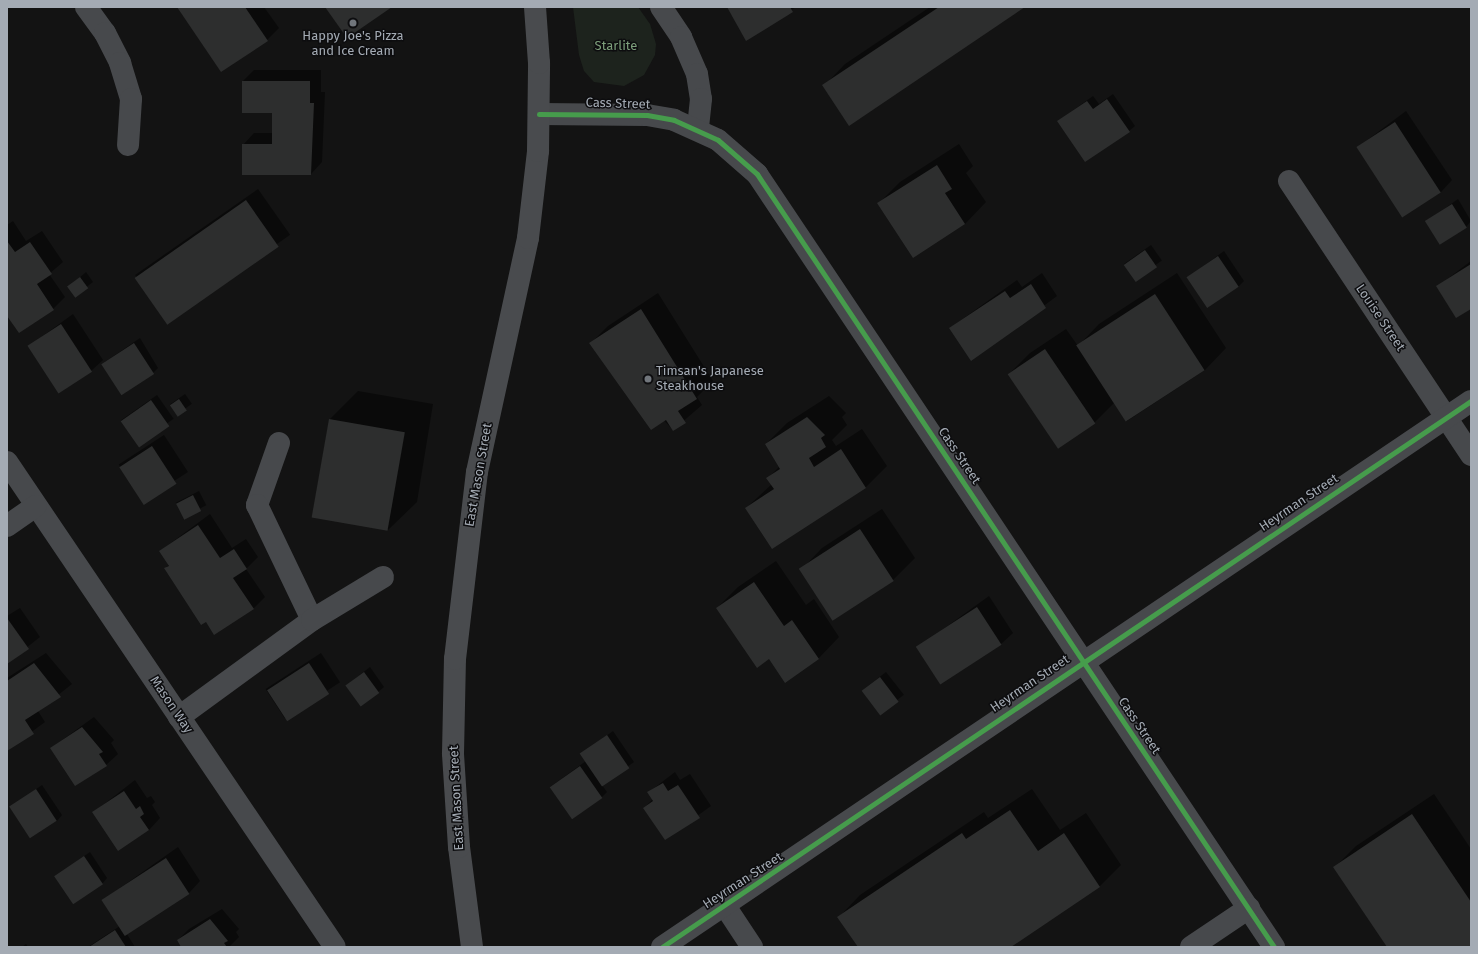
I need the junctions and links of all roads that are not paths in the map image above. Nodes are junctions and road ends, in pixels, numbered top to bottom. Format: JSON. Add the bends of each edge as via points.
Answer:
{"nodes":[{"id":1,"x":86,"y":7,"type":"edge"},
{"id":2,"x":535,"y":7,"type":"edge"},
{"id":3,"x":661,"y":7,"type":"edge"},
{"id":4,"x":539,"y":114,"type":"junction"},
{"id":5,"x":698,"y":129,"type":"junction"},
{"id":6,"x":128,"y":145,"type":"dead end"},
{"id":7,"x":1289,"y":181,"type":"dead end"},
{"id":8,"x":1471,"y":401,"type":"edge"},
{"id":9,"x":1446,"y":418,"type":"junction"},
{"id":10,"x":279,"y":443,"type":"dead end"},
{"id":11,"x":1471,"y":455,"type":"edge"},
{"id":12,"x":7,"y":462,"type":"edge"},
{"id":13,"x":36,"y":506,"type":"junction"},
{"id":14,"x":7,"y":526,"type":"edge"},
{"id":15,"x":383,"y":576,"type":"dead end"},
{"id":16,"x":312,"y":620,"type":"junction"},
{"id":17,"x":1083,"y":661,"type":"junction"},
{"id":18,"x":179,"y":717,"type":"junction"},
{"id":19,"x":724,"y":906,"type":"junction"},
{"id":20,"x":1248,"y":908,"type":"junction"},
{"id":21,"x":335,"y":947,"type":"edge"},
{"id":22,"x":472,"y":947,"type":"edge"},
{"id":23,"x":662,"y":947,"type":"edge"},
{"id":24,"x":752,"y":947,"type":"edge"},
{"id":25,"x":1191,"y":947,"type":"edge"},
{"id":26,"x":1274,"y":947,"type":"edge"}],
"edges":[{"from":1,"to":6,"type":"street","via":[[105,33],[120,63],[131,99]]},
{"from":2,"to":4,"type":"main road","name":"East Mason Street"},
{"from":3,"to":5,"type":"street","via":[[681,37],[697,74],[701,99]]},
{"from":4,"to":5,"type":"street","name":"Cass Street","via":[[647,115]]},
{"from":4,"to":22,"type":"main road","name":"East Mason Street","via":[[528,238],[477,472],[455,659],[454,753],[459,847]]},
{"from":5,"to":17,"type":"street","name":"Cass Street","via":[[718,140],[757,174]]},
{"from":7,"to":9,"type":"street","name":"Louise Street"},
{"from":8,"to":9,"type":"street","name":"Heyrman Street"},
{"from":9,"to":11,"type":"street","name":"Louise Street"},
{"from":9,"to":17,"type":"street","name":"Heyrman Street"},
{"from":10,"to":16,"type":"street","via":[[257,506]]},
{"from":12,"to":13,"type":"street","name":"Mason Way"},
{"from":13,"to":14,"type":"street"},
{"from":13,"to":18,"type":"street","name":"Mason Way"},
{"from":15,"to":16,"type":"street"},
{"from":16,"to":18,"type":"street"},
{"from":17,"to":19,"type":"street","name":"Heyrman Street"},
{"from":17,"to":20,"type":"street","name":"Cass Street"},
{"from":18,"to":21,"type":"street","name":"Mason Way"},
{"from":19,"to":23,"type":"street","name":"Heyrman Street"},
{"from":19,"to":24,"type":"street"},
{"from":20,"to":25,"type":"street"},
{"from":20,"to":26,"type":"street","name":"Cass Street"}]}
